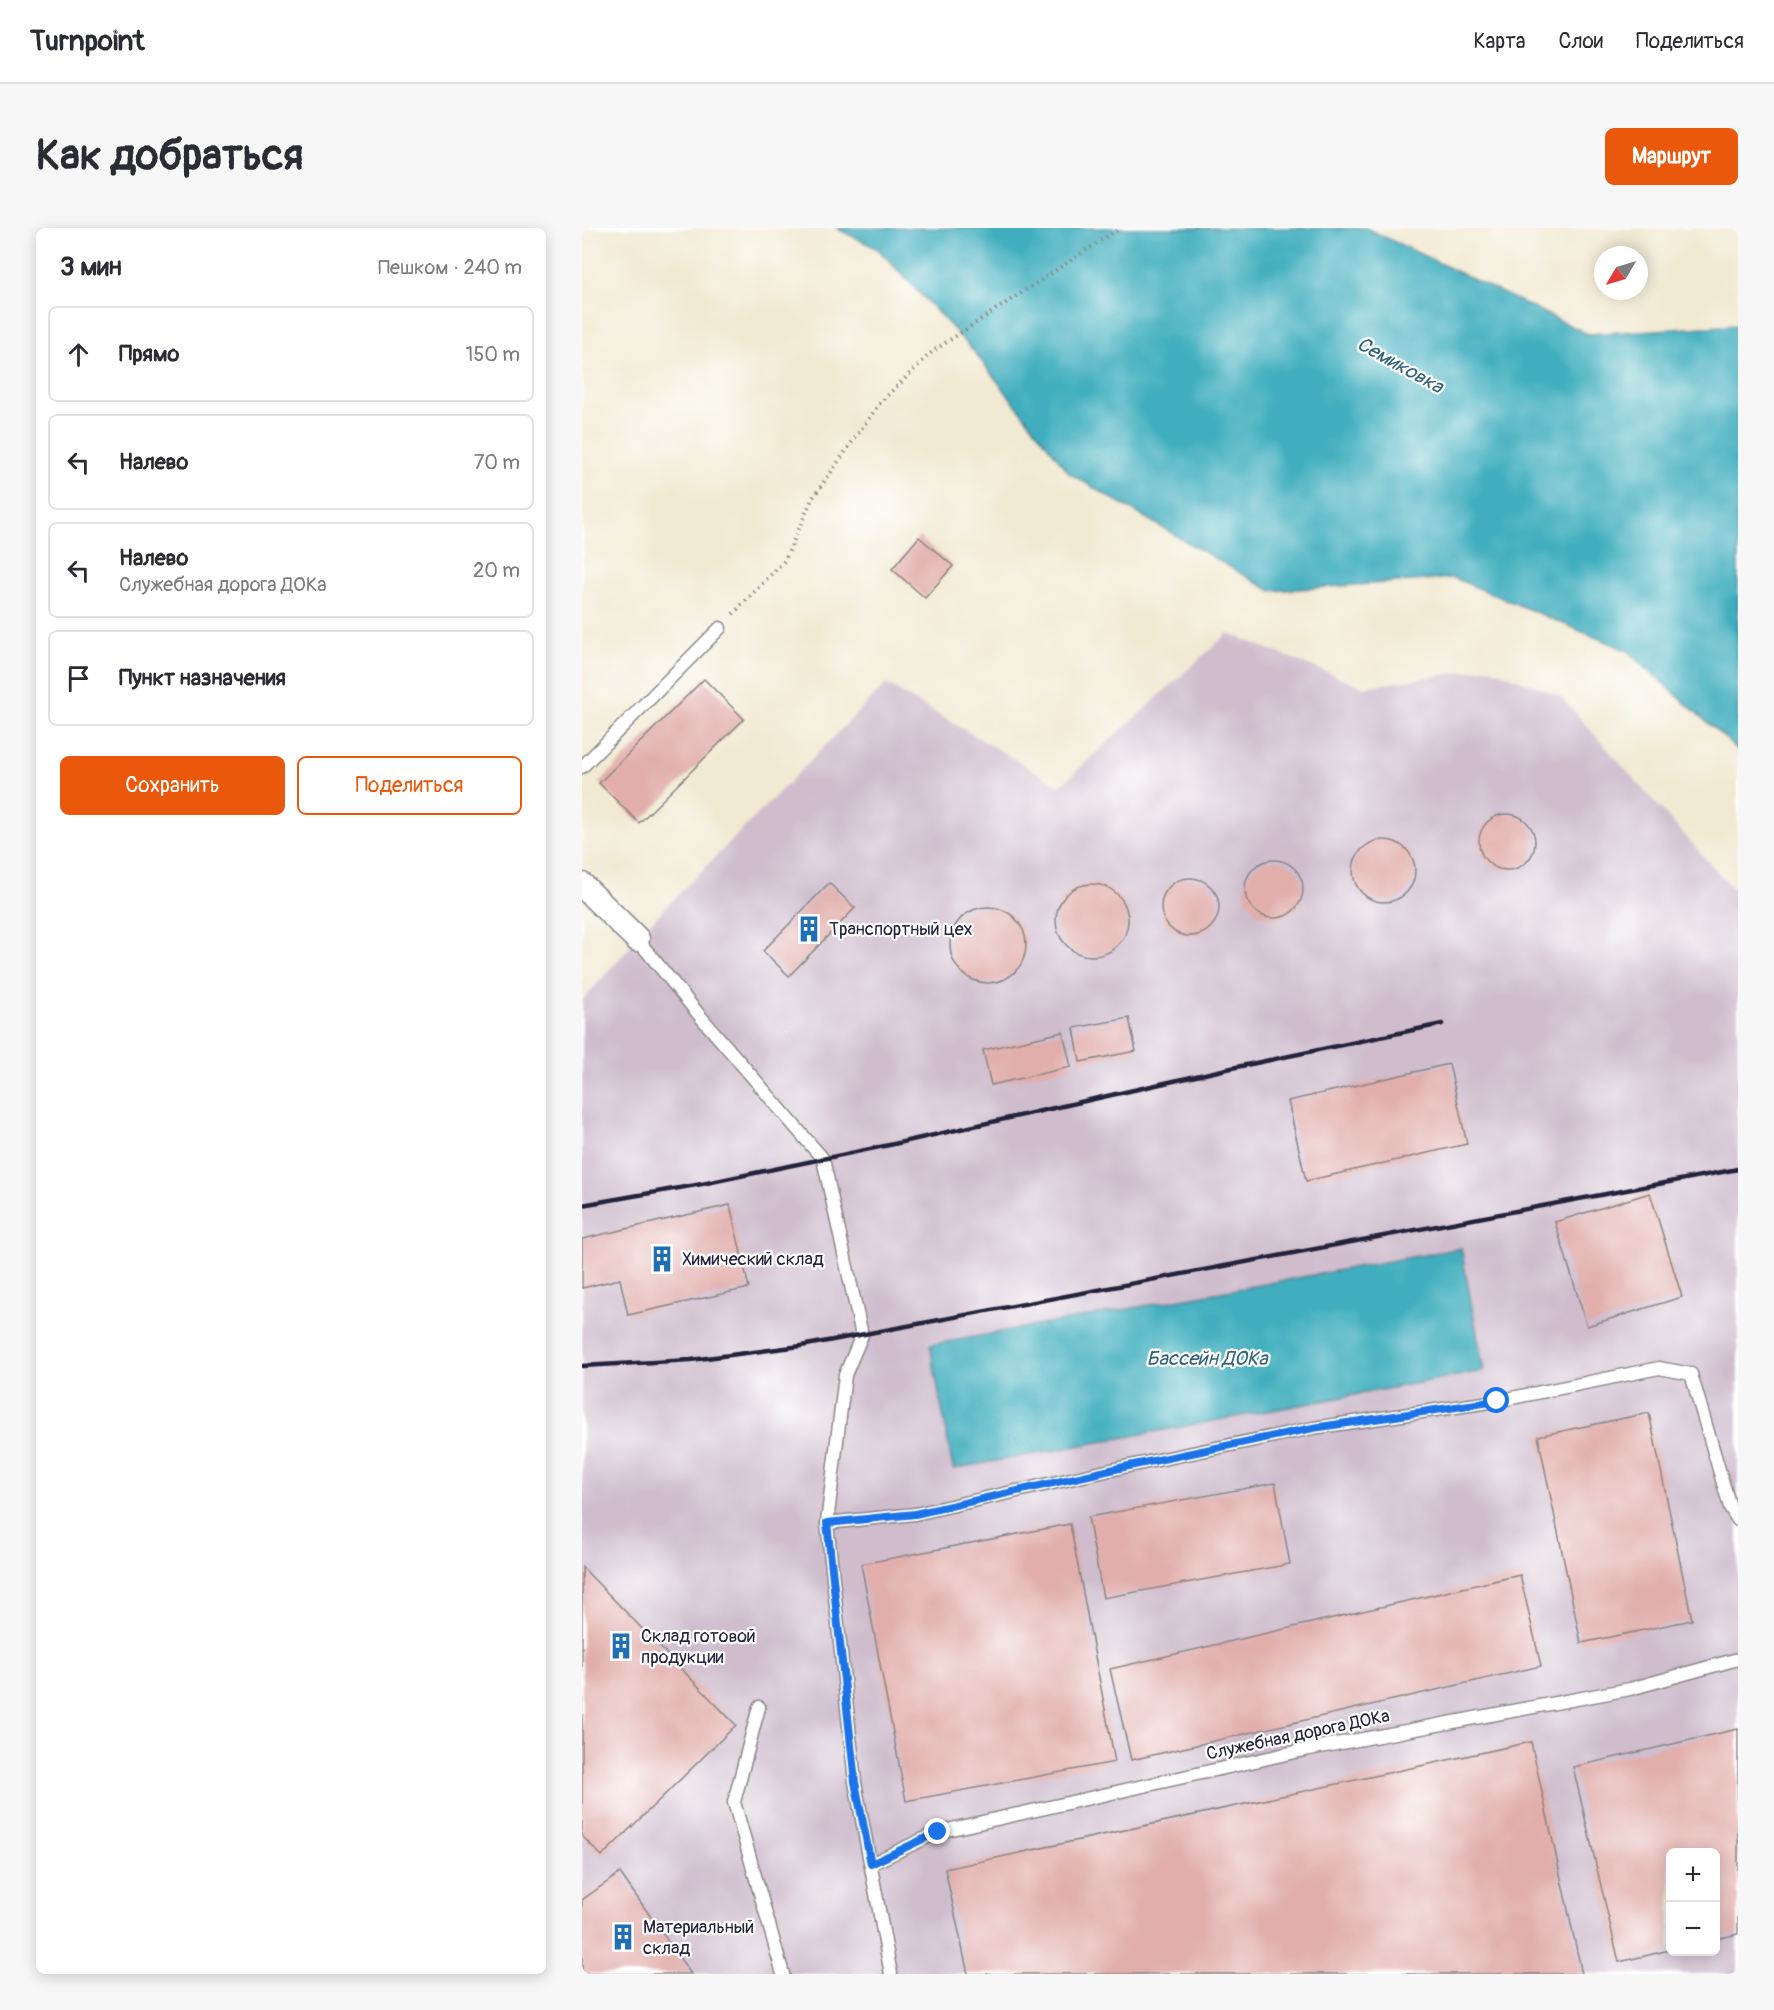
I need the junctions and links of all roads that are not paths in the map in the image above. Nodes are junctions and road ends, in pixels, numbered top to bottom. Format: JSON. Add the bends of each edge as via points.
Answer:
{"nodes":[{"id":1,"x":720,"y":628,"type":"road end"},
{"id":2,"x":582,"y":767,"type":"edge"},
{"id":3,"x":582,"y":885,"type":"edge"},
{"id":4,"x":637,"y":939,"type":"joint"},
{"id":5,"x":1738,"y":1520,"type":"edge"},
{"id":6,"x":827,"y":1523,"type":"junction"},
{"id":7,"x":1738,"y":1659,"type":"edge"},
{"id":8,"x":759,"y":1707,"type":"dead end"},
{"id":9,"x":871,"y":1864,"type":"junction"},
{"id":10,"x":783,"y":1974,"type":"edge"},
{"id":11,"x":891,"y":1974,"type":"edge"}],
"edges":[{"from":1,"to":2,"type":"lane"},
{"from":3,"to":4,"type":"street"},
{"from":4,"to":6,"type":"lane","via":[[823,1159],[862,1335],[845,1375]]},
{"from":5,"to":6,"type":"lane","via":[[1730,1507],[1690,1374],[1659,1368],[1497,1401],[1313,1428],[915,1514]]},
{"from":6,"to":9,"type":"lane","via":[[855,1782]]},
{"from":7,"to":9,"type":"lane","name":"Служебная дорога ДОКа","via":[[1630,1689],[1304,1750],[938,1832]]},
{"from":8,"to":10,"type":"lane","via":[[734,1802]]},
{"from":9,"to":11,"type":"lane"}]}
